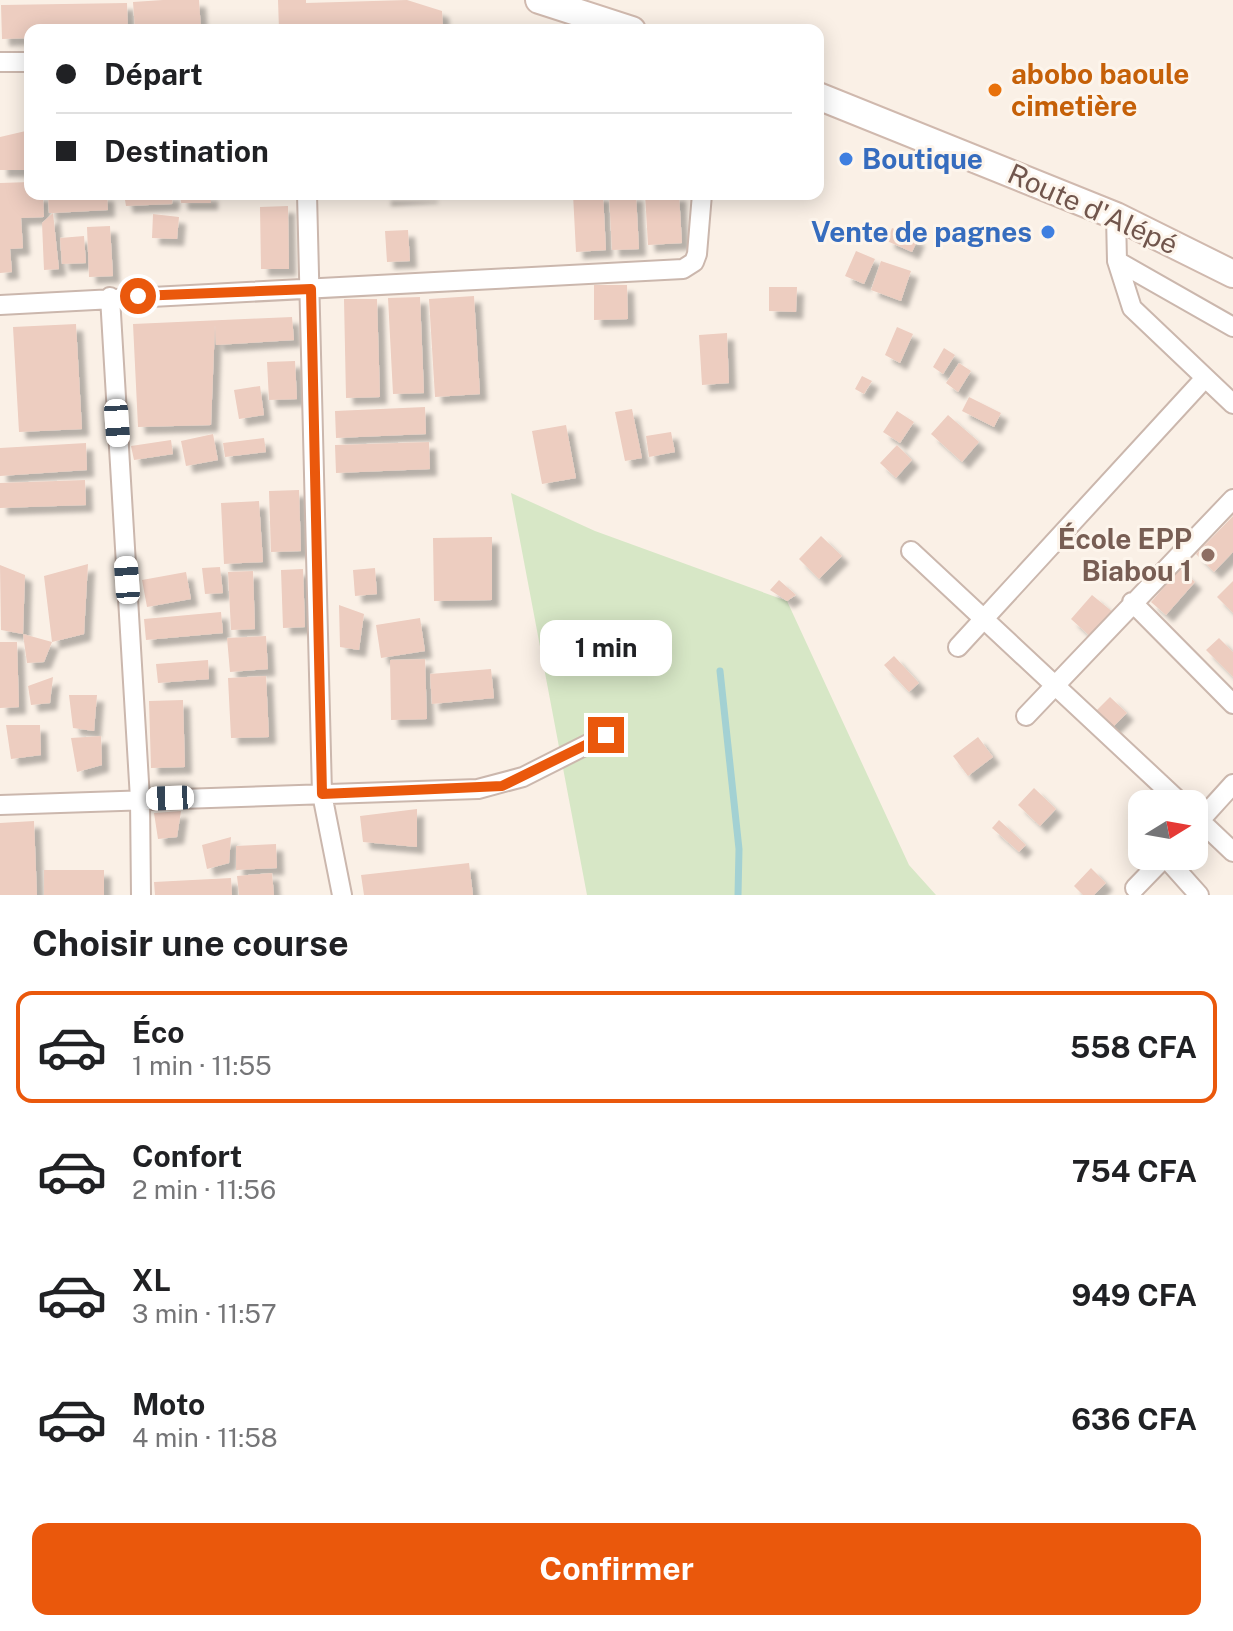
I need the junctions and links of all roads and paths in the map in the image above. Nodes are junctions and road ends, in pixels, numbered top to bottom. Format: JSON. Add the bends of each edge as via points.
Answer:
{"nodes":[{"id":1,"x":539,"y":0,"type":"edge"},
{"id":2,"x":613,"y":24,"type":"edge"},
{"id":3,"x":0,"y":62,"type":"edge"},
{"id":4,"x":24,"y":62,"type":"edge"},
{"id":5,"x":824,"y":98,"type":"edge"},
{"id":6,"x":307,"y":200,"type":"edge"},
{"id":7,"x":702,"y":200,"type":"edge"},
{"id":8,"x":1116,"y":216,"type":"junction"},
{"id":9,"x":1117,"y":261,"type":"junction"},
{"id":10,"x":1233,"y":274,"type":"edge"},
{"id":11,"x":311,"y":289,"type":"junction"},
{"id":12,"x":110,"y":297,"type":"junction"},
{"id":13,"x":0,"y":305,"type":"edge"},
{"id":14,"x":1233,"y":327,"type":"edge"},
{"id":15,"x":1205,"y":378,"type":"junction"},
{"id":16,"x":1233,"y":404,"type":"edge"},
{"id":17,"x":1233,"y":499,"type":"edge"},
{"id":18,"x":911,"y":551,"type":"dead end"},
{"id":19,"x":1132,"y":602,"type":"junction"},
{"id":20,"x":985,"y":620,"type":"junction"},
{"id":21,"x":958,"y":647,"type":"dead end"},
{"id":22,"x":1055,"y":686,"type":"junction"},
{"id":23,"x":1233,"y":704,"type":"edge"},
{"id":24,"x":1026,"y":716,"type":"dead end"},
{"id":25,"x":606,"y":735,"type":"dead end"},
{"id":26,"x":1233,"y":784,"type":"edge"},
{"id":27,"x":1167,"y":790,"type":"edge"},
{"id":28,"x":322,"y":794,"type":"junction"},
{"id":29,"x":140,"y":799,"type":"junction"},
{"id":30,"x":0,"y":805,"type":"edge"},
{"id":31,"x":1208,"y":809,"type":"edge"},
{"id":32,"x":1208,"y":831,"type":"edge"},
{"id":33,"x":1233,"y":852,"type":"edge"},
{"id":34,"x":1152,"y":870,"type":"edge"},
{"id":35,"x":1177,"y":870,"type":"edge"},
{"id":36,"x":1135,"y":888,"type":"dead end"},
{"id":37,"x":141,"y":895,"type":"edge"},
{"id":38,"x":342,"y":895,"type":"edge"},
{"id":39,"x":1199,"y":895,"type":"edge"}],
"edges":[{"from":1,"to":2,"type":"main road"},
{"from":3,"to":4,"type":"street"},
{"from":5,"to":8,"type":"main road","name":"Route d'Alépé"},
{"from":6,"to":11,"type":"street"},
{"from":7,"to":11,"type":"street","via":[[697,254],[683,269]]},
{"from":8,"to":9,"type":"street"},
{"from":8,"to":10,"type":"main road","name":"Route d'Alépé"},
{"from":9,"to":14,"type":"street"},
{"from":9,"to":15,"type":"street","via":[[1132,308]]},
{"from":11,"to":12,"type":"street"},
{"from":11,"to":28,"type":"street"},
{"from":12,"to":13,"type":"street"},
{"from":12,"to":29,"type":"street"},
{"from":15,"to":16,"type":"street"},
{"from":15,"to":20,"type":"street"},
{"from":17,"to":19,"type":"street"},
{"from":18,"to":20,"type":"street"},
{"from":19,"to":22,"type":"street"},
{"from":19,"to":23,"type":"street"},
{"from":20,"to":21,"type":"street"},
{"from":20,"to":22,"type":"street"},
{"from":22,"to":24,"type":"street"},
{"from":22,"to":27,"type":"street"},
{"from":25,"to":28,"type":"street","via":[[502,786]]},
{"from":26,"to":31,"type":"street"},
{"from":28,"to":29,"type":"street"},
{"from":28,"to":38,"type":"street"},
{"from":29,"to":30,"type":"street"},
{"from":29,"to":37,"type":"street"},
{"from":32,"to":33,"type":"street"},
{"from":34,"to":36,"type":"street"},
{"from":35,"to":39,"type":"street"}]}
